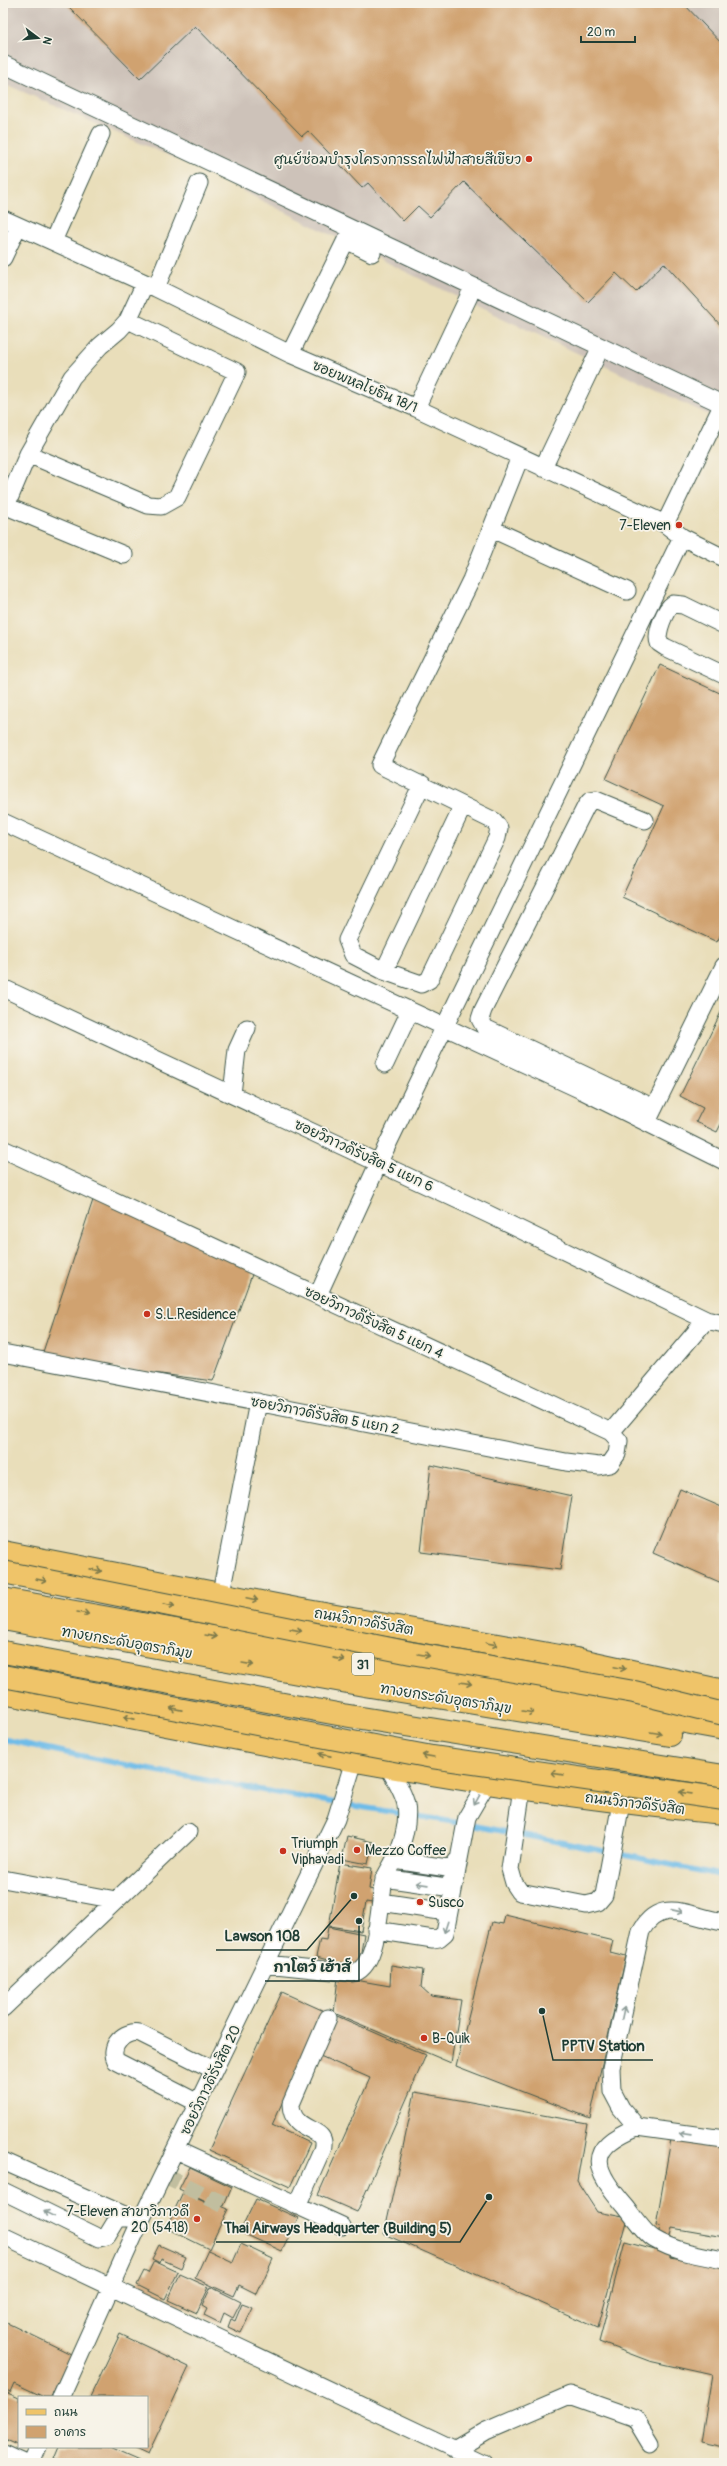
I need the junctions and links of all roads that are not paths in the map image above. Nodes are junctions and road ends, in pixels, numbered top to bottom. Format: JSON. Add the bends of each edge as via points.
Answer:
{"nodes":[{"id":1,"x":3,"y":64,"type":"edge"},
{"id":2,"x":101,"y":134,"type":"dead end"},
{"id":3,"x":199,"y":183,"type":"dead end"},
{"id":4,"x":3,"y":219,"type":"edge"},
{"id":5,"x":18,"y":226,"type":"junction"},
{"id":6,"x":53,"y":241,"type":"junction"},
{"id":7,"x":3,"y":258,"type":"edge"},
{"id":8,"x":151,"y":286,"type":"junction"},
{"id":9,"x":469,"y":296,"type":"junction"},
{"id":10,"x":128,"y":320,"type":"junction"},
{"id":11,"x":290,"y":354,"type":"junction"},
{"id":12,"x":597,"y":355,"type":"junction"},
{"id":13,"x":416,"y":408,"type":"junction"},
{"id":14,"x":722,"y":410,"type":"edge"},
{"id":15,"x":28,"y":454,"type":"junction"},
{"id":16,"x":520,"y":457,"type":"junction"},
{"id":17,"x":543,"y":468,"type":"junction"},
{"id":18,"x":4,"y":505,"type":"edge"},
{"id":19,"x":665,"y":524,"type":"junction"},
{"id":20,"x":492,"y":529,"type":"junction"},
{"id":21,"x":682,"y":537,"type":"junction"},
{"id":22,"x":124,"y":555,"type":"dead end"},
{"id":23,"x":724,"y":558,"type":"edge"},
{"id":24,"x":627,"y":591,"type":"dead end"},
{"id":25,"x":724,"y":624,"type":"edge"},
{"id":26,"x":724,"y":675,"type":"edge"},
{"id":27,"x":422,"y":784,"type":"junction"},
{"id":28,"x":463,"y":806,"type":"junction"},
{"id":29,"x":645,"y":820,"type":"dead end"},
{"id":30,"x":3,"y":822,"type":"edge"},
{"id":31,"x":724,"y":966,"type":"edge"},
{"id":32,"x":384,"y":971,"type":"junction"},
{"id":33,"x":3,"y":988,"type":"edge"},
{"id":34,"x":410,"y":1011,"type":"junction"},
{"id":35,"x":247,"y":1028,"type":"dead end"},
{"id":36,"x":446,"y":1028,"type":"junction"},
{"id":37,"x":385,"y":1064,"type":"dead end"},
{"id":38,"x":232,"y":1094,"type":"junction"},
{"id":39,"x":650,"y":1115,"type":"junction"},
{"id":40,"x":3,"y":1149,"type":"edge"},
{"id":41,"x":724,"y":1161,"type":"edge"},
{"id":42,"x":379,"y":1162,"type":"junction"},
{"id":43,"x":318,"y":1296,"type":"junction"},
{"id":44,"x":706,"y":1320,"type":"junction"},
{"id":45,"x":724,"y":1324,"type":"edge"},
{"id":46,"x":3,"y":1353,"type":"edge"},
{"id":47,"x":258,"y":1402,"type":"junction"},
{"id":48,"x":610,"y":1432,"type":"junction"},
{"id":49,"x":3,"y":1552,"type":"edge"},
{"id":50,"x":3,"y":1572,"type":"edge"},
{"id":51,"x":221,"y":1593,"type":"junction"},
{"id":52,"x":3,"y":1599,"type":"edge"},
{"id":53,"x":302,"y":1610,"type":"junction"},
{"id":54,"x":3,"y":1619,"type":"edge"},
{"id":55,"x":3,"y":1652,"type":"edge"},
{"id":56,"x":3,"y":1662,"type":"edge"},
{"id":57,"x":405,"y":1672,"type":"junction"},
{"id":58,"x":3,"y":1676,"type":"edge"},
{"id":59,"x":724,"y":1691,"type":"edge"},
{"id":60,"x":3,"y":1693,"type":"edge"},
{"id":61,"x":724,"y":1714,"type":"edge"},
{"id":62,"x":305,"y":1717,"type":"junction"},
{"id":63,"x":182,"y":1728,"type":"junction"},
{"id":64,"x":724,"y":1729,"type":"edge"},
{"id":65,"x":724,"y":1744,"type":"edge"},
{"id":66,"x":354,"y":1761,"type":"junction"},
{"id":67,"x":388,"y":1766,"type":"junction"},
{"id":68,"x":724,"y":1776,"type":"edge"},
{"id":69,"x":724,"y":1780,"type":"edge"},
{"id":70,"x":487,"y":1783,"type":"junction"},
{"id":71,"x":522,"y":1788,"type":"junction"},
{"id":72,"x":724,"y":1799,"type":"edge"},
{"id":73,"x":621,"y":1803,"type":"junction"},
{"id":74,"x":724,"y":1813,"type":"edge"},
{"id":75,"x":188,"y":1832,"type":"dead end"},
{"id":76,"x":459,"y":1858,"type":"junction"},
{"id":77,"x":394,"y":1860,"type":"junction"},
{"id":78,"x":384,"y":1878,"type":"junction"},
{"id":79,"x":456,"y":1878,"type":"junction"},
{"id":80,"x":3,"y":1879,"type":"edge"},
{"id":81,"x":116,"y":1900,"type":"junction"},
{"id":82,"x":452,"y":1901,"type":"junction"},
{"id":83,"x":381,"y":1902,"type":"junction"},
{"id":84,"x":724,"y":1922,"type":"edge"},
{"id":85,"x":376,"y":1930,"type":"junction"},
{"id":86,"x":266,"y":1964,"type":"junction"},
{"id":87,"x":3,"y":2008,"type":"edge"},
{"id":88,"x":328,"y":2018,"type":"dead end"},
{"id":89,"x":214,"y":2070,"type":"junction"},
{"id":90,"x":198,"y":2103,"type":"junction"},
{"id":91,"x":638,"y":2127,"type":"junction"},
{"id":92,"x":724,"y":2140,"type":"edge"},
{"id":93,"x":176,"y":2150,"type":"junction"},
{"id":94,"x":3,"y":2160,"type":"edge"},
{"id":95,"x":3,"y":2191,"type":"edge"},
{"id":96,"x":297,"y":2206,"type":"junction"},
{"id":97,"x":135,"y":2220,"type":"junction"},
{"id":98,"x":342,"y":2226,"type":"dead end"},
{"id":99,"x":3,"y":2236,"type":"edge"},
{"id":100,"x":724,"y":2260,"type":"edge"},
{"id":101,"x":110,"y":2287,"type":"junction"},
{"id":102,"x":61,"y":2396,"type":"edge"},
{"id":103,"x":650,"y":2443,"type":"dead end"},
{"id":104,"x":38,"y":2448,"type":"edge"},
{"id":105,"x":454,"y":2450,"type":"junction"},
{"id":106,"x":3,"y":2454,"type":"edge"},
{"id":107,"x":23,"y":2463,"type":"edge"},
{"id":108,"x":31,"y":2463,"type":"edge"},
{"id":109,"x":483,"y":2463,"type":"edge"}],
"edges":[{"from":1,"to":14,"type":"street"},
{"from":2,"to":6,"type":"street"},
{"from":3,"to":8,"type":"street"},
{"from":4,"to":5,"type":"street","name":"ซอยพหลโยธิน 18/1"},
{"from":5,"to":6,"type":"street","name":"ซอยพหลโยธิน 18/1"},
{"from":5,"to":7,"type":"street"},
{"from":6,"to":8,"type":"street","name":"ซอยพหลโยธิน 18/1"},
{"from":8,"to":10,"type":"street"},
{"from":8,"to":11,"type":"street","name":"ซอยพหลโยธิน 18/1"},
{"from":9,"to":11,"type":"street","via":[[346,240]]},
{"from":9,"to":12,"type":"street"},
{"from":9,"to":13,"type":"street"},
{"from":10,"to":15,"type":"street","via":[[72,377]]},
{"from":10,"to":15,"type":"street","via":[[237,372],[177,497],[161,506],[148,505]]},
{"from":11,"to":13,"type":"street","name":"ซอยพหลโยธิน 18/1"},
{"from":12,"to":14,"type":"street"},
{"from":12,"to":17,"type":"street"},
{"from":13,"to":16,"type":"street","name":"ซอยพหลโยธิน 18/1"},
{"from":14,"to":19,"type":"street"},
{"from":15,"to":18,"type":"street"},
{"from":16,"to":17,"type":"street","name":"ซอยพหลโยธิน 18/1"},
{"from":16,"to":20,"type":"street"},
{"from":17,"to":19,"type":"street","name":"ซอยพหลโยธิน 18/1"},
{"from":18,"to":22,"type":"street"},
{"from":19,"to":21,"type":"street","name":"ซอยพหลโยธิน 18/1"},
{"from":20,"to":24,"type":"street"},
{"from":20,"to":27,"type":"street","via":[[471,580],[380,765]]},
{"from":21,"to":23,"type":"street","name":"ซอยพหลโยธิน 18/1"},
{"from":21,"to":36,"type":"street"},
{"from":25,"to":26,"type":"street","via":[[683,605],[673,604],[665,615],[658,637],[659,643],[665,647]]},
{"from":27,"to":28,"type":"street"},
{"from":27,"to":32,"type":"street","via":[[346,940],[353,955]]},
{"from":28,"to":32,"type":"street"},
{"from":28,"to":32,"type":"street","via":[[494,821],[498,828],[497,838],[446,945],[429,980],[421,984]]},
{"from":29,"to":39,"type":"street","via":[[596,800],[590,801],[480,1019],[485,1028]]},
{"from":30,"to":34,"type":"street"},
{"from":31,"to":39,"type":"street"},
{"from":33,"to":38,"type":"street","name":"ซอยวิภาวดีรังสิต 5 แยก 6"},
{"from":34,"to":36,"type":"street"},
{"from":34,"to":37,"type":"street"},
{"from":35,"to":38,"type":"street","via":[[237,1050]]},
{"from":36,"to":39,"type":"street"},
{"from":36,"to":42,"type":"street"},
{"from":38,"to":42,"type":"street","name":"ซอยวิภาวดีรังสิต 5 แยก 6"},
{"from":39,"to":41,"type":"street"},
{"from":40,"to":43,"type":"street","name":"ซอยวิภาวดีรังสิต 5 แยก 4"},
{"from":42,"to":43,"type":"street"},
{"from":42,"to":44,"type":"street","name":"ซอยวิภาวดีรังสิต 5 แยก 6"},
{"from":43,"to":48,"type":"street","name":"ซอยวิภาวดีรังสิต 5 แยก 4"},
{"from":44,"to":45,"type":"street","name":"ซอยวิภาวดีรังสิต 5 แยก 6"},
{"from":44,"to":48,"type":"street"},
{"from":46,"to":47,"type":"street","name":"ซอยวิภาวดีรังสิต 5 แยก 2"},
{"from":47,"to":48,"type":"street","name":"ซอยวิภาวดีรังสิต 5 แยก 2","via":[[599,1466],[610,1464],[617,1454],[619,1441]]},
{"from":47,"to":51,"type":"street"},
{"from":49,"to":51,"type":"main road","name":"ถนนวิภาวดีรังสิต","one_way":true},
{"from":50,"to":61,"type":"main road","one_way":true,"bridge":true,"via":[[411,1653],[634,1692]]},
{"from":51,"to":53,"type":"main road","name":"ถนนวิภาวดีรังสิต","one_way":true},
{"from":52,"to":57,"type":"main road","number":"31","one_way":true},
{"from":53,"to":57,"type":"main road"},
{"from":53,"to":59,"type":"main road","name":"ถนนวิภาวดีรังสิต","one_way":true,"via":[[576,1659]]},
{"from":54,"to":65,"type":"main road","name":"ทางยกระดับอุตราภิมุข","number":"31","one_way":true,"via":[[364,1685]]},
{"from":55,"to":68,"type":"main road","via":[[343,1715]]},
{"from":56,"to":62,"type":"main road"},
{"from":57,"to":64,"type":"main road","number":"31","one_way":true},
{"from":72,"to":58,"type":"main road","one_way":true,"bridge":true,"via":[[425,1756]]},
{"from":63,"to":60,"type":"main road","name":"ถนนวิภาวดีรังสิต","one_way":true},
{"from":62,"to":63,"type":"main road"},
{"from":62,"to":69,"type":"main road"},
{"from":66,"to":63,"type":"main road","name":"ถนนวิภาวดีรังสิต","one_way":true},
{"from":66,"to":67,"type":"main road","name":"ถนนวิภาวดีรังสิต"},
{"from":66,"to":86,"type":"street","name":"ซอยวิภาวดีรังสิต 20","via":[[338,1814]]},
{"from":67,"to":70,"type":"main road","name":"ถนนวิภาวดีรังสิต"},
{"from":67,"to":77,"type":"street","via":[[406,1805],[404,1833]]},
{"from":70,"to":71,"type":"main road","name":"ถนนวิภาวดีรังสิต"},
{"from":70,"to":76,"type":"street","one_way":true,"via":[[467,1817]]},
{"from":71,"to":73,"type":"main road","name":"ถนนวิภาวดีรังสิต"},
{"from":71,"to":73,"type":"street","via":[[510,1869],[514,1883],[520,1892],[586,1905],[598,1902],[604,1894]]},
{"from":73,"to":74,"type":"main road","name":"ถนนวิภาวดีรังสิต"},
{"from":75,"to":81,"type":"street"},
{"from":76,"to":77,"type":"street","via":[[455,1864],[447,1868]]},
{"from":76,"to":79,"type":"street"},
{"from":77,"to":78,"type":"street"},
{"from":79,"to":78,"type":"street","one_way":true,"via":[[446,1887]]},
{"from":78,"to":83,"type":"street"},
{"from":79,"to":82,"type":"street"},
{"from":80,"to":81,"type":"street"},
{"from":81,"to":87,"type":"street"},
{"from":82,"to":83,"type":"street","via":[[448,1907],[440,1911]]},
{"from":82,"to":85,"type":"street","one_way":true,"via":[[447,1928],[438,1938]]},
{"from":83,"to":85,"type":"street"},
{"from":91,"to":84,"type":"street","one_way":true,"via":[[621,2108],[612,2091],[611,2068],[641,1931],[655,1914],[671,1910]]},
{"from":85,"to":86,"type":"street","via":[[368,1961],[355,1973]]},
{"from":86,"to":89,"type":"street","name":"ซอยวิภาวดีรังสิต 20"},
{"from":88,"to":96,"type":"street","via":[[291,2104],[291,2112],[296,2121],[323,2139],[322,2150]]},
{"from":89,"to":90,"type":"street","name":"ซอยวิภาวดีรังสิต 20"},
{"from":89,"to":90,"type":"street","via":[[140,2033],[125,2034],[114,2046],[113,2056],[116,2061]]},
{"from":90,"to":93,"type":"street","name":"ซอยวิภาวดีรังสิต 20"},
{"from":92,"to":91,"type":"street","one_way":true},
{"from":91,"to":100,"type":"street","via":[[618,2135],[604,2145],[598,2159],[600,2172],[608,2185],[652,2238],[674,2250]]},
{"from":93,"to":96,"type":"street"},
{"from":93,"to":97,"type":"street","name":"ซอยวิภาวดีรังสิต 20"},
{"from":94,"to":97,"type":"street"},
{"from":97,"to":95,"type":"street","one_way":true,"via":[[118,2218],[107,2236],[99,2238]]},
{"from":96,"to":98,"type":"street"},
{"from":97,"to":101,"type":"street","name":"ซอยวิภาวดีรังสิต 20"},
{"from":99,"to":101,"type":"street"},
{"from":101,"to":102,"type":"street","name":"ซอยวิภาวดีรังสิต 20"},
{"from":101,"to":105,"type":"street"},
{"from":103,"to":105,"type":"street","via":[[635,2418],[570,2394],[486,2431]]},
{"from":104,"to":108,"type":"street"},
{"from":105,"to":109,"type":"street"},
{"from":106,"to":107,"type":"street"}]}
